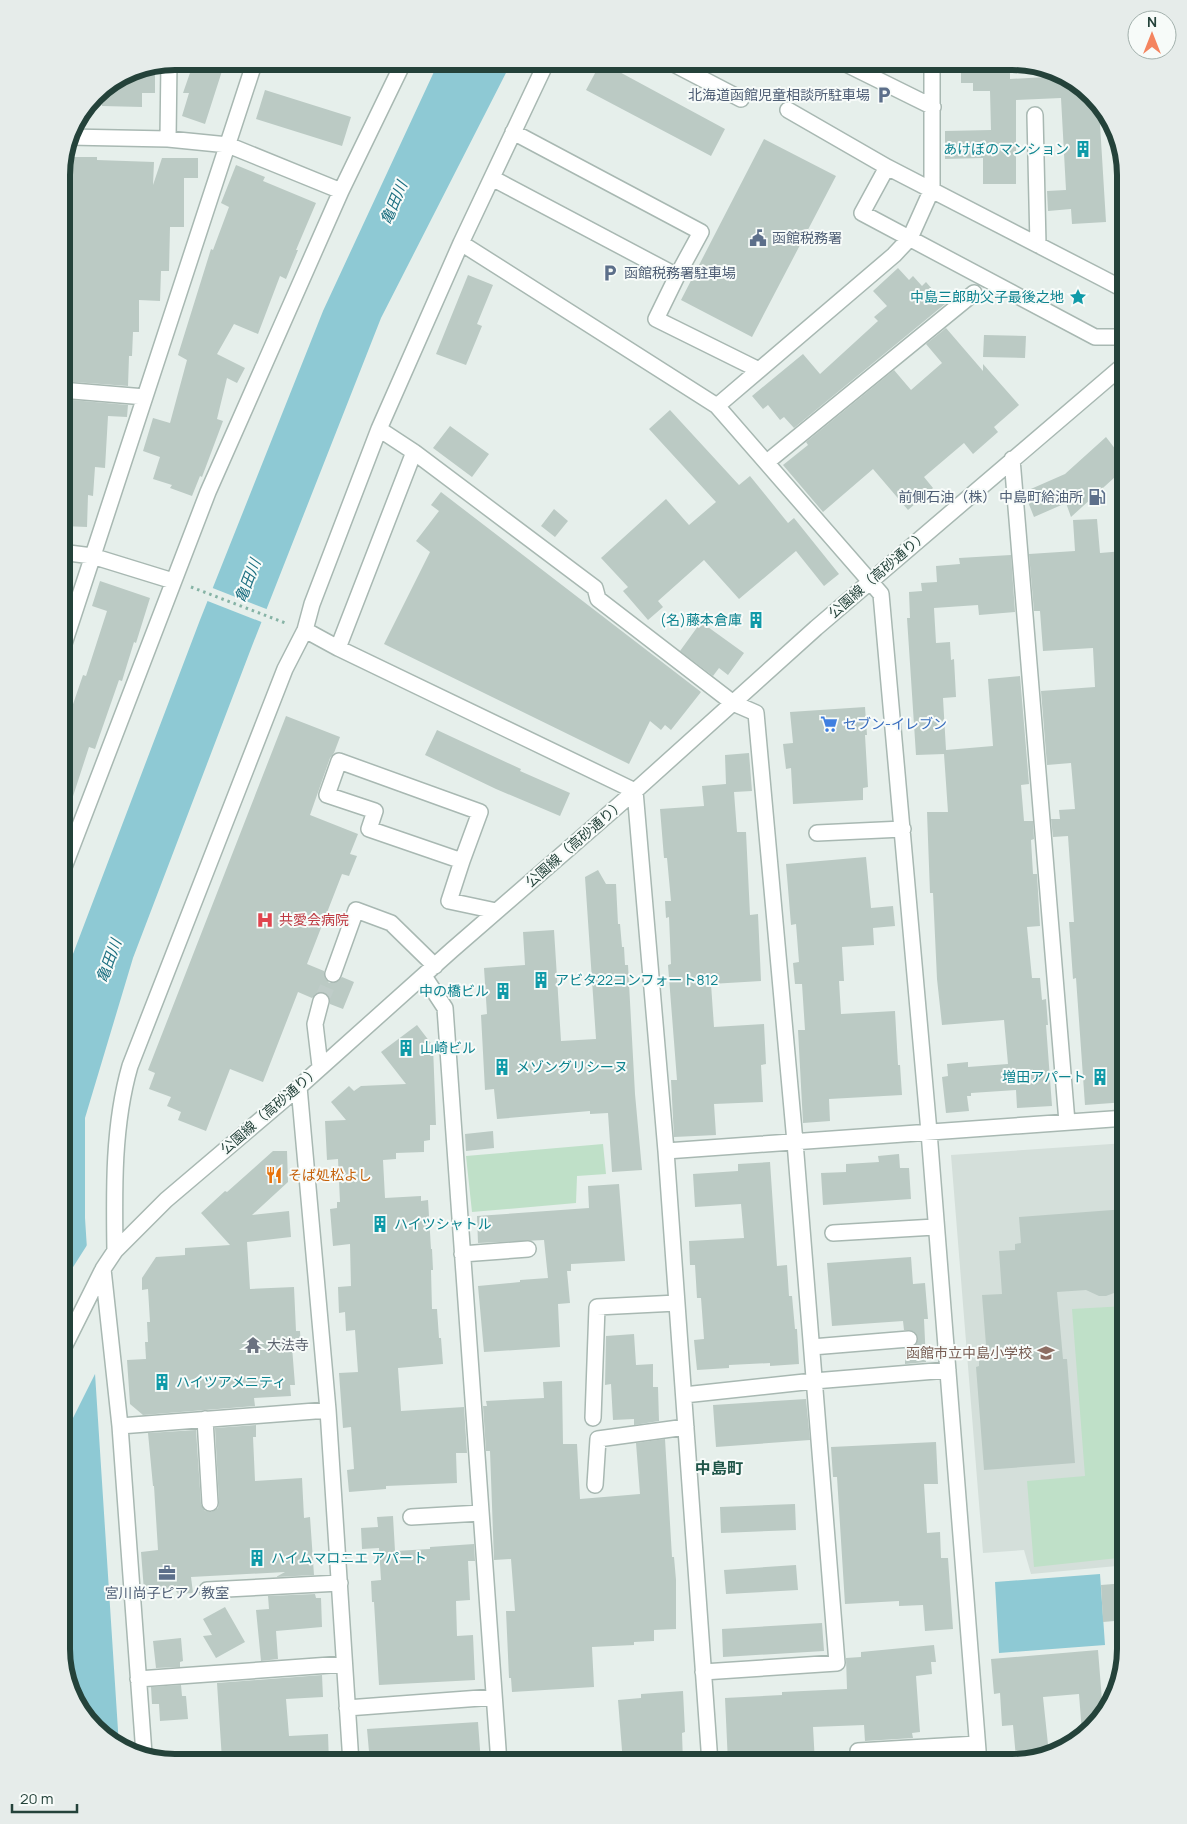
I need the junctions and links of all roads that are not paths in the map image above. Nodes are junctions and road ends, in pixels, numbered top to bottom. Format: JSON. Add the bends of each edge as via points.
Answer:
{"nodes":[{"id":1,"x":169,"y":70,"type":"edge"},
{"id":2,"x":252,"y":70,"type":"edge"},
{"id":3,"x":400,"y":70,"type":"edge"},
{"id":4,"x":544,"y":70,"type":"edge"},
{"id":5,"x":685,"y":70,"type":"edge"},
{"id":6,"x":857,"y":70,"type":"edge"},
{"id":7,"x":932,"y":70,"type":"edge"},
{"id":8,"x":741,"y":99,"type":"dead end"},
{"id":9,"x":933,"y":107,"type":"junction"},
{"id":10,"x":788,"y":110,"type":"dead end"},
{"id":11,"x":1035,"y":115,"type":"dead end"},
{"id":12,"x":513,"y":132,"type":"junction"},
{"id":13,"x":77,"y":137,"type":"edge"},
{"id":14,"x":168,"y":140,"type":"junction"},
{"id":15,"x":228,"y":145,"type":"junction"},
{"id":16,"x":888,"y":167,"type":"junction"},
{"id":17,"x":492,"y":178,"type":"junction"},
{"id":18,"x":932,"y":189,"type":"junction"},
{"id":19,"x":341,"y":191,"type":"junction"},
{"id":20,"x":910,"y":238,"type":"junction"},
{"id":21,"x":461,"y":243,"type":"junction"},
{"id":22,"x":1038,"y":245,"type":"junction"},
{"id":23,"x":677,"y":276,"type":"junction"},
{"id":24,"x":1117,"y":286,"type":"edge"},
{"id":25,"x":974,"y":293,"type":"dead end"},
{"id":26,"x":1117,"y":337,"type":"edge"},
{"id":27,"x":759,"y":370,"type":"junction"},
{"id":28,"x":1117,"y":371,"type":"edge"},
{"id":29,"x":70,"y":391,"type":"edge"},
{"id":30,"x":144,"y":397,"type":"junction"},
{"id":31,"x":717,"y":406,"type":"junction"},
{"id":32,"x":379,"y":429,"type":"junction"},
{"id":33,"x":414,"y":452,"type":"junction"},
{"id":34,"x":1012,"y":459,"type":"junction"},
{"id":35,"x":767,"y":462,"type":"junction"},
{"id":36,"x":70,"y":553,"type":"edge"},
{"id":37,"x":92,"y":556,"type":"junction"},
{"id":38,"x":870,"y":581,"type":"junction"},
{"id":39,"x":179,"y":583,"type":"junction"},
{"id":40,"x":70,"y":625,"type":"edge"},
{"id":41,"x":298,"y":628,"type":"junction"},
{"id":42,"x":338,"y":648,"type":"junction"},
{"id":43,"x":733,"y":703,"type":"junction"},
{"id":44,"x":635,"y":791,"type":"junction"},
{"id":45,"x":903,"y":829,"type":"junction"},
{"id":46,"x":817,"y":833,"type":"dead end"},
{"id":47,"x":70,"y":853,"type":"edge"},
{"id":48,"x":462,"y":861,"type":"junction"},
{"id":49,"x":496,"y":911,"type":"junction"},
{"id":50,"x":430,"y":971,"type":"junction"},
{"id":51,"x":333,"y":974,"type":"tunnel mouth"},
{"id":52,"x":321,"y":1001,"type":"tunnel mouth"},
{"id":53,"x":320,"y":1066,"type":"junction"},
{"id":54,"x":299,"y":1087,"type":"junction"},
{"id":55,"x":1117,"y":1119,"type":"edge"},
{"id":56,"x":1067,"y":1122,"type":"junction"},
{"id":57,"x":929,"y":1132,"type":"junction"},
{"id":58,"x":795,"y":1142,"type":"junction"},
{"id":59,"x":666,"y":1151,"type":"junction"},
{"id":60,"x":935,"y":1227,"type":"junction"},
{"id":61,"x":833,"y":1233,"type":"dead end"},
{"id":62,"x":528,"y":1249,"type":"dead end"},
{"id":63,"x":115,"y":1251,"type":"junction"},
{"id":64,"x":462,"y":1254,"type":"junction"},
{"id":65,"x":103,"y":1269,"type":"junction"},
{"id":66,"x":677,"y":1303,"type":"junction"},
{"id":67,"x":70,"y":1335,"type":"edge"},
{"id":68,"x":909,"y":1339,"type":"dead end"},
{"id":69,"x":812,"y":1347,"type":"junction"},
{"id":70,"x":948,"y":1370,"type":"junction"},
{"id":71,"x":814,"y":1381,"type":"junction"},
{"id":72,"x":684,"y":1396,"type":"junction"},
{"id":73,"x":328,"y":1410,"type":"junction"},
{"id":74,"x":593,"y":1418,"type":"dead end"},
{"id":75,"x":205,"y":1419,"type":"junction"},
{"id":76,"x":120,"y":1426,"type":"junction"},
{"id":77,"x":686,"y":1427,"type":"junction"},
{"id":78,"x":595,"y":1485,"type":"dead end"},
{"id":79,"x":210,"y":1504,"type":"dead end"},
{"id":80,"x":481,"y":1513,"type":"junction"},
{"id":81,"x":411,"y":1517,"type":"dead end"},
{"id":82,"x":340,"y":1583,"type":"junction"},
{"id":83,"x":207,"y":1590,"type":"dead end"},
{"id":84,"x":344,"y":1664,"type":"junction"},
{"id":85,"x":703,"y":1672,"type":"junction"},
{"id":86,"x":138,"y":1679,"type":"junction"},
{"id":87,"x":494,"y":1697,"type":"junction"},
{"id":88,"x":347,"y":1708,"type":"junction"},
{"id":89,"x":977,"y":1744,"type":"junction"},
{"id":90,"x":144,"y":1749,"type":"edge"},
{"id":91,"x":858,"y":1750,"type":"dead end"},
{"id":92,"x":350,"y":1754,"type":"edge"},
{"id":93,"x":498,"y":1754,"type":"edge"},
{"id":94,"x":709,"y":1754,"type":"edge"},
{"id":95,"x":978,"y":1754,"type":"edge"}],
"edges":[{"from":1,"to":14,"type":"street"},
{"from":2,"to":15,"type":"street"},
{"from":3,"to":19,"type":"street"},
{"from":4,"to":12,"type":"street"},
{"from":5,"to":8,"type":"street"},
{"from":6,"to":9,"type":"street"},
{"from":7,"to":9,"type":"street"},
{"from":9,"to":18,"type":"street"},
{"from":10,"to":16,"type":"street"},
{"from":11,"to":22,"type":"street"},
{"from":12,"to":17,"type":"street"},
{"from":12,"to":23,"type":"street","via":[[701,232]]},
{"from":13,"to":14,"type":"street"},
{"from":14,"to":15,"type":"street"},
{"from":15,"to":19,"type":"street"},
{"from":15,"to":30,"type":"street"},
{"from":16,"to":18,"type":"street"},
{"from":16,"to":20,"type":"street","via":[[862,213]]},
{"from":17,"to":21,"type":"street"},
{"from":17,"to":23,"type":"street"},
{"from":18,"to":20,"type":"street"},
{"from":18,"to":22,"type":"street"},
{"from":19,"to":39,"type":"street","via":[[208,492]]},
{"from":20,"to":26,"type":"street","via":[[1095,337]]},
{"from":20,"to":27,"type":"street"},
{"from":21,"to":31,"type":"street"},
{"from":21,"to":32,"type":"street"},
{"from":22,"to":24,"type":"street"},
{"from":23,"to":27,"type":"street","via":[[656,319]]},
{"from":25,"to":35,"type":"street"},
{"from":27,"to":31,"type":"street"},
{"from":28,"to":34,"type":"street","name":"公園線（高砂通り）"},
{"from":29,"to":30,"type":"street"},
{"from":30,"to":37,"type":"street"},
{"from":31,"to":35,"type":"street"},
{"from":32,"to":33,"type":"street"},
{"from":32,"to":41,"type":"street","via":[[312,604]]},
{"from":33,"to":42,"type":"street"},
{"from":33,"to":43,"type":"street","via":[[595,588],[598,599]]},
{"from":34,"to":38,"type":"street","name":"公園線（高砂通り）"},
{"from":34,"to":56,"type":"street"},
{"from":35,"to":38,"type":"street"},
{"from":36,"to":37,"type":"street"},
{"from":37,"to":39,"type":"street"},
{"from":37,"to":40,"type":"street"},
{"from":38,"to":43,"type":"street","name":"公園線（高砂通り）"},
{"from":38,"to":45,"type":"street","via":[[881,594]]},
{"from":39,"to":47,"type":"street"},
{"from":41,"to":42,"type":"street"},
{"from":41,"to":63,"type":"street","via":[[285,669],[130,1066],[119,1111]]},
{"from":42,"to":44,"type":"street"},
{"from":43,"to":44,"type":"street","name":"公園線（高砂通り）"},
{"from":43,"to":58,"type":"street","via":[[756,713]]},
{"from":44,"to":49,"type":"street","name":"公園線（高砂通り）"},
{"from":44,"to":59,"type":"street"},
{"from":45,"to":46,"type":"street"},
{"from":45,"to":57,"type":"street"},
{"from":48,"to":48,"type":"street","via":[[480,812],[340,761],[327,795],[375,811],[369,829]]},
{"from":48,"to":49,"type":"street","via":[[449,901]]},
{"from":49,"to":50,"type":"street","name":"公園線（高砂通り）"},
{"from":50,"to":51,"type":"street","via":[[391,923],[356,910]]},
{"from":50,"to":53,"type":"street","name":"公園線（高砂通り）"},
{"from":50,"to":64,"type":"street","via":[[445,1008]]},
{"from":52,"to":53,"type":"street","via":[[315,1024]]},
{"from":53,"to":54,"type":"street","name":"公園線（高砂通り）"},
{"from":54,"to":63,"type":"street","name":"公園線（高砂通り）","via":[[166,1200]]},
{"from":54,"to":73,"type":"street"},
{"from":55,"to":56,"type":"street"},
{"from":56,"to":57,"type":"street"},
{"from":57,"to":58,"type":"street"},
{"from":57,"to":60,"type":"street"},
{"from":58,"to":59,"type":"street"},
{"from":58,"to":69,"type":"street"},
{"from":59,"to":66,"type":"street"},
{"from":60,"to":61,"type":"street"},
{"from":60,"to":70,"type":"street"},
{"from":62,"to":64,"type":"street"},
{"from":63,"to":65,"type":"street","name":"公園線（高砂通り）"},
{"from":64,"to":80,"type":"street"},
{"from":65,"to":67,"type":"street","name":"公園線（高砂通り）"},
{"from":65,"to":76,"type":"street"},
{"from":66,"to":72,"type":"street"},
{"from":66,"to":74,"type":"street","via":[[597,1307]]},
{"from":68,"to":69,"type":"street"},
{"from":69,"to":71,"type":"street"},
{"from":70,"to":71,"type":"street"},
{"from":70,"to":89,"type":"street"},
{"from":71,"to":72,"type":"street"},
{"from":71,"to":85,"type":"street","via":[[837,1663]]},
{"from":72,"to":77,"type":"street"},
{"from":73,"to":75,"type":"street"},
{"from":73,"to":82,"type":"street"},
{"from":75,"to":76,"type":"street"},
{"from":75,"to":79,"type":"street"},
{"from":76,"to":86,"type":"street"},
{"from":77,"to":78,"type":"street","via":[[598,1439]]},
{"from":77,"to":85,"type":"street"},
{"from":80,"to":81,"type":"street"},
{"from":80,"to":87,"type":"street"},
{"from":82,"to":83,"type":"street"},
{"from":82,"to":84,"type":"street"},
{"from":84,"to":86,"type":"street"},
{"from":84,"to":88,"type":"street"},
{"from":85,"to":94,"type":"street"},
{"from":86,"to":90,"type":"street"},
{"from":87,"to":88,"type":"street"},
{"from":87,"to":93,"type":"street"},
{"from":88,"to":92,"type":"street"},
{"from":89,"to":91,"type":"street"},
{"from":89,"to":95,"type":"street"}]}
